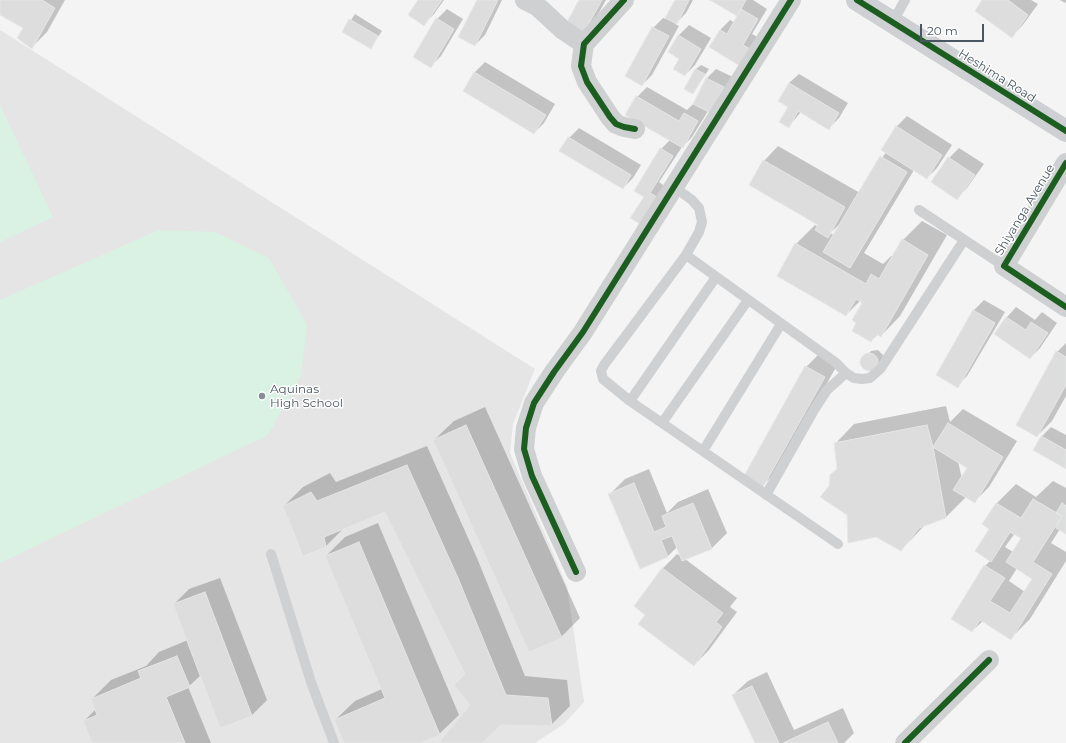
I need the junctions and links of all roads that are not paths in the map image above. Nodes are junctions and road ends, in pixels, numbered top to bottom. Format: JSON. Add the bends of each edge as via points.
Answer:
{"nodes":[{"id":1,"x":525,"y":0,"type":"edge"},
{"id":2,"x":624,"y":0,"type":"edge"},
{"id":3,"x":791,"y":0,"type":"edge"},
{"id":4,"x":857,"y":0,"type":"edge"},
{"id":5,"x":905,"y":0,"type":"edge"},
{"id":6,"x":892,"y":23,"type":"junction"},
{"id":7,"x":584,"y":44,"type":"junction"},
{"id":8,"x":636,"y":129,"type":"dead end"},
{"id":9,"x":1066,"y":131,"type":"edge"},
{"id":10,"x":1066,"y":163,"type":"edge"},
{"id":11,"x":674,"y":187,"type":"junction"},
{"id":12,"x":919,"y":210,"type":"dead end"},
{"id":13,"x":964,"y":240,"type":"junction"},
{"id":14,"x":686,"y":255,"type":"junction"},
{"id":15,"x":1004,"y":266,"type":"junction"},
{"id":16,"x":716,"y":277,"type":"junction"},
{"id":17,"x":748,"y":300,"type":"junction"},
{"id":18,"x":1066,"y":307,"type":"edge"},
{"id":19,"x":781,"y":324,"type":"junction"},
{"id":20,"x":846,"y":372,"type":"junction"},
{"id":21,"x":630,"y":401,"type":"junction"},
{"id":22,"x":662,"y":423,"type":"junction"},
{"id":23,"x":703,"y":451,"type":"junction"},
{"id":24,"x":766,"y":495,"type":"junction"},
{"id":25,"x":838,"y":544,"type":"dead end"},
{"id":26,"x":271,"y":554,"type":"dead end"},
{"id":27,"x":576,"y":572,"type":"dead end"},
{"id":28,"x":989,"y":660,"type":"dead end"},
{"id":29,"x":334,"y":743,"type":"edge"},
{"id":30,"x":906,"y":743,"type":"edge"}],
"edges":[{"from":1,"to":7,"type":"street"},
{"from":2,"to":7,"type":"street"},
{"from":3,"to":11,"type":"street"},
{"from":4,"to":6,"type":"street","name":"Heshima Road"},
{"from":5,"to":6,"type":"lane"},
{"from":6,"to":9,"type":"street","name":"Heshima Road"},
{"from":7,"to":8,"type":"street","via":[[581,66],[587,82],[604,110],[616,124]]},
{"from":10,"to":15,"type":"street","name":"Shiyanga Avenue"},
{"from":11,"to":14,"type":"lane","via":[[696,203],[701,212],[699,232]]},
{"from":11,"to":27,"type":"street","via":[[583,332],[534,403],[526,428],[524,449],[532,476]]},
{"from":12,"to":13,"type":"lane"},
{"from":13,"to":15,"type":"lane"},
{"from":13,"to":20,"type":"lane","via":[[879,371],[870,378],[862,379],[854,378]]},
{"from":14,"to":16,"type":"lane"},
{"from":14,"to":21,"type":"lane","via":[[602,369],[602,376],[606,382]]},
{"from":15,"to":18,"type":"street","name":"Shiyanga Avenue"},
{"from":16,"to":17,"type":"lane"},
{"from":16,"to":21,"type":"lane"},
{"from":17,"to":19,"type":"lane"},
{"from":17,"to":22,"type":"lane"},
{"from":19,"to":20,"type":"lane"},
{"from":19,"to":23,"type":"lane"},
{"from":20,"to":24,"type":"lane","via":[[827,390]]},
{"from":21,"to":22,"type":"lane"},
{"from":22,"to":23,"type":"lane"},
{"from":23,"to":24,"type":"lane"},
{"from":24,"to":25,"type":"lane"},
{"from":26,"to":29,"type":"lane","via":[[311,682]]},
{"from":28,"to":30,"type":"street"}]}
